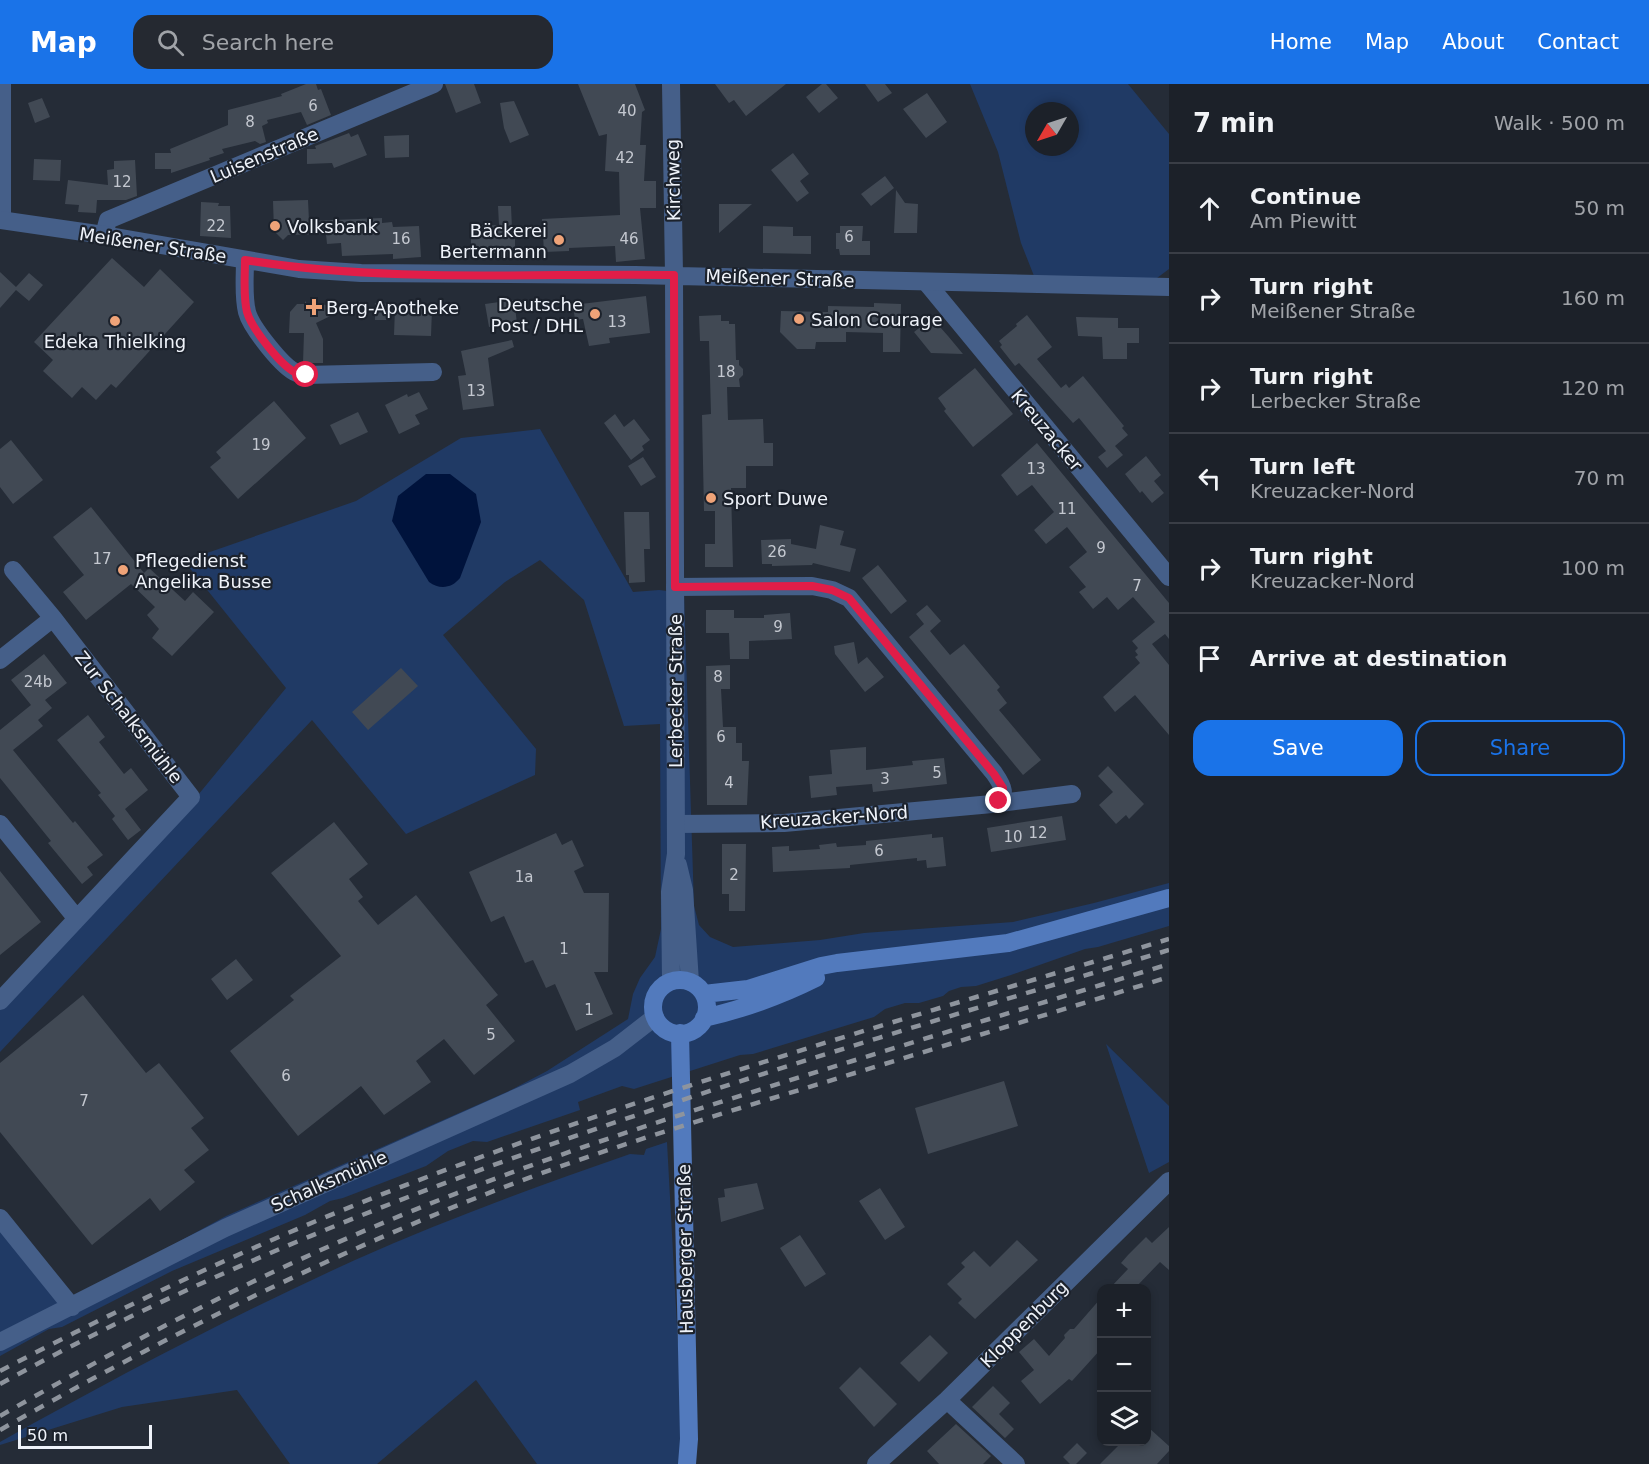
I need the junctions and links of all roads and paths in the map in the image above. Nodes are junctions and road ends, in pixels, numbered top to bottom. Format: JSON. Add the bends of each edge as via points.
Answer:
{"nodes":[{"id":1,"x":2,"y":84,"type":"edge"},
{"id":2,"x":434,"y":84,"type":"edge"},
{"id":3,"x":671,"y":84,"type":"edge"},
{"id":4,"x":1,"y":220,"type":"edge"},
{"id":5,"x":104,"y":235,"type":"junction"},
{"id":6,"x":245,"y":260,"type":"junction"},
{"id":7,"x":674,"y":275,"type":"junction"},
{"id":8,"x":926,"y":282,"type":"junction"},
{"id":9,"x":1169,"y":287,"type":"edge"},
{"id":10,"x":433,"y":372,"type":"dead end"},
{"id":11,"x":13,"y":570,"type":"dead end"},
{"id":12,"x":1169,"y":577,"type":"edge"},
{"id":13,"x":675,"y":587,"type":"junction"},
{"id":14,"x":53,"y":618,"type":"junction"},
{"id":15,"x":0,"y":660,"type":"edge"},
{"id":16,"x":1072,"y":794,"type":"dead end"},
{"id":17,"x":992,"y":804,"type":"junction"},
{"id":18,"x":0,"y":824,"type":"edge"},
{"id":19,"x":676,"y":824,"type":"junction"},
{"id":20,"x":676,"y":855,"type":"junction"},
{"id":21,"x":1169,"y":898,"type":"edge"},
{"id":22,"x":77,"y":919,"type":"junction"},
{"id":23,"x":847,"y":962,"type":"junction"},
{"id":24,"x":671,"y":981,"type":"junction"},
{"id":25,"x":690,"y":982,"type":"junction"},
{"id":26,"x":704,"y":994,"type":"junction"},
{"id":27,"x":0,"y":1001,"type":"edge"},
{"id":28,"x":655,"y":1017,"type":"junction"},
{"id":29,"x":704,"y":1018,"type":"junction"},
{"id":30,"x":680,"y":1033,"type":"junction"},
{"id":31,"x":1169,"y":1180,"type":"edge"},
{"id":32,"x":0,"y":1218,"type":"edge"},
{"id":33,"x":72,"y":1307,"type":"junction"},
{"id":34,"x":0,"y":1342,"type":"edge"},
{"id":35,"x":947,"y":1400,"type":"junction"},
{"id":36,"x":687,"y":1464,"type":"edge"},
{"id":37,"x":876,"y":1464,"type":"edge"},
{"id":38,"x":1016,"y":1464,"type":"edge"}],
"edges":[{"from":1,"to":4,"type":"street"},
{"from":2,"to":5,"type":"street","name":"Luisenstraße","via":[[108,220]]},
{"from":3,"to":7,"type":"street","name":"Kirchweg"},
{"from":4,"to":5,"type":"street","name":"Meißener Straße"},
{"from":5,"to":6,"type":"street","name":"Meißener Straße"},
{"from":6,"to":7,"type":"street","name":"Meißener Straße","via":[[298,269],[361,273]]},
{"from":6,"to":10,"type":"street","via":[[247,314],[286,366],[297,373]]},
{"from":7,"to":8,"type":"street","name":"Meißener Straße"},
{"from":7,"to":13,"type":"street","name":"Lerbecker Straße"},
{"from":8,"to":9,"type":"street","name":"Meißener Straße"},
{"from":8,"to":12,"type":"street","name":"Kreuzacker"},
{"from":11,"to":14,"type":"street","name":"Zur Schalksmühle"},
{"from":13,"to":17,"type":"street","via":[[812,586],[849,598],[1001,783],[1003,797]]},
{"from":13,"to":19,"type":"street","name":"Lerbecker Straße"},
{"from":14,"to":15,"type":"street"},
{"from":14,"to":22,"type":"street","name":"Zur Schalksmühle","via":[[191,797]]},
{"from":16,"to":17,"type":"street","name":"Kreuzacker-Nord"},
{"from":17,"to":19,"type":"street","name":"Kreuzacker-Nord","via":[[784,823]]},
{"from":18,"to":22,"type":"street"},
{"from":19,"to":20,"type":"street","name":"Lerbecker Straße"},
{"from":20,"to":24,"type":"street","name":"Lerbecker Straße","via":[[670,892]]},
{"from":20,"to":25,"type":"street","name":"Lerbecker Straße","via":[[684,890]]},
{"from":21,"to":23,"type":"main road","via":[[1008,943]]},
{"from":22,"to":27,"type":"street","name":"Zur Schalksmühle"},
{"from":23,"to":26,"type":"main road","via":[[748,989]]},
{"from":23,"to":29,"type":"main road","via":[[740,1010]]},
{"from":24,"to":25,"type":"main road"},
{"from":24,"to":28,"type":"main road","via":[[658,992]]},
{"from":25,"to":26,"type":"main road"},
{"from":26,"to":29,"type":"main road"},
{"from":28,"to":30,"type":"main road","via":[[668,1030]]},
{"from":28,"to":33,"type":"street","name":"Schalksmühle","via":[[615,1048],[570,1074],[225,1228]]},
{"from":29,"to":30,"type":"main road","via":[[697,1028]]},
{"from":30,"to":36,"type":"main road","name":"Hausberger Straße"},
{"from":31,"to":35,"type":"street","name":"Kloppenburg"},
{"from":32,"to":33,"type":"street"},
{"from":33,"to":34,"type":"street","name":"Schalksmühle"},
{"from":35,"to":37,"type":"street","name":"Kloppenburg"},
{"from":35,"to":38,"type":"street"}]}
